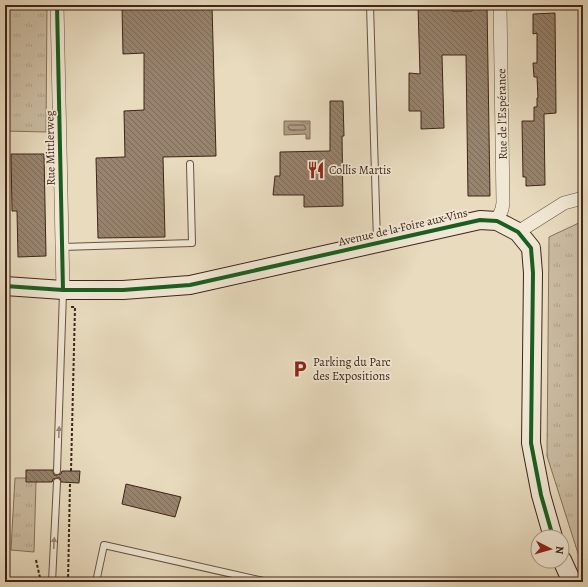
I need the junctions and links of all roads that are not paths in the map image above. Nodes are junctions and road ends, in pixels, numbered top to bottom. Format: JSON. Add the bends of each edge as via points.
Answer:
{"nodes":[{"id":1,"x":57,"y":5,"type":"edge"},
{"id":2,"x":370,"y":5,"type":"edge"},
{"id":3,"x":500,"y":5,"type":"edge"},
{"id":4,"x":190,"y":164,"type":"dead end"},
{"id":5,"x":583,"y":198,"type":"edge"},
{"id":6,"x":498,"y":221,"type":"junction"},
{"id":7,"x":518,"y":232,"type":"junction"},
{"id":8,"x":377,"y":243,"type":"junction"},
{"id":9,"x":62,"y":247,"type":"junction"},
{"id":10,"x":5,"y":286,"type":"edge"},
{"id":11,"x":63,"y":298,"type":"junction"},
{"id":12,"x":57,"y":470,"type":"dead end"},
{"id":13,"x":57,"y":482,"type":"dead end"},
{"id":14,"x":551,"y":529,"type":"edge"},
{"id":15,"x":566,"y":569,"type":"edge"},
{"id":16,"x":52,"y":582,"type":"edge"},
{"id":17,"x":96,"y":582,"type":"edge"},
{"id":18,"x":268,"y":582,"type":"edge"},
{"id":19,"x":572,"y":582,"type":"edge"}],
"edges":[{"from":1,"to":9,"type":"street","name":"Rue Mittlerweg"},
{"from":2,"to":8,"type":"lane"},
{"from":3,"to":6,"type":"street","name":"Rue de l'Espérance","via":[[503,203]]},
{"from":4,"to":9,"type":"lane","via":[[192,242]]},
{"from":5,"to":7,"type":"street","via":[[564,203]]},
{"from":6,"to":7,"type":"street","name":"Avenue de la Foire aux Vins"},
{"from":6,"to":8,"type":"street","name":"Avenue de la Foire aux Vins","via":[[480,220]]},
{"from":7,"to":14,"type":"street","name":"Avenue de la Foire aux Vins","via":[[531,248],[531,443]]},
{"from":8,"to":11,"type":"street","name":"Avenue de la Foire aux Vins","via":[[190,285]]},
{"from":9,"to":11,"type":"street","name":"Rue Mittlerweg"},
{"from":10,"to":11,"type":"street","name":"Avenue de la Foire aux Vins"},
{"from":12,"to":11,"type":"lane","one_way":true},
{"from":16,"to":13,"type":"lane","one_way":true},
{"from":15,"to":19,"type":"street"},
{"from":17,"to":18,"type":"lane","via":[[104,545]]}]}
